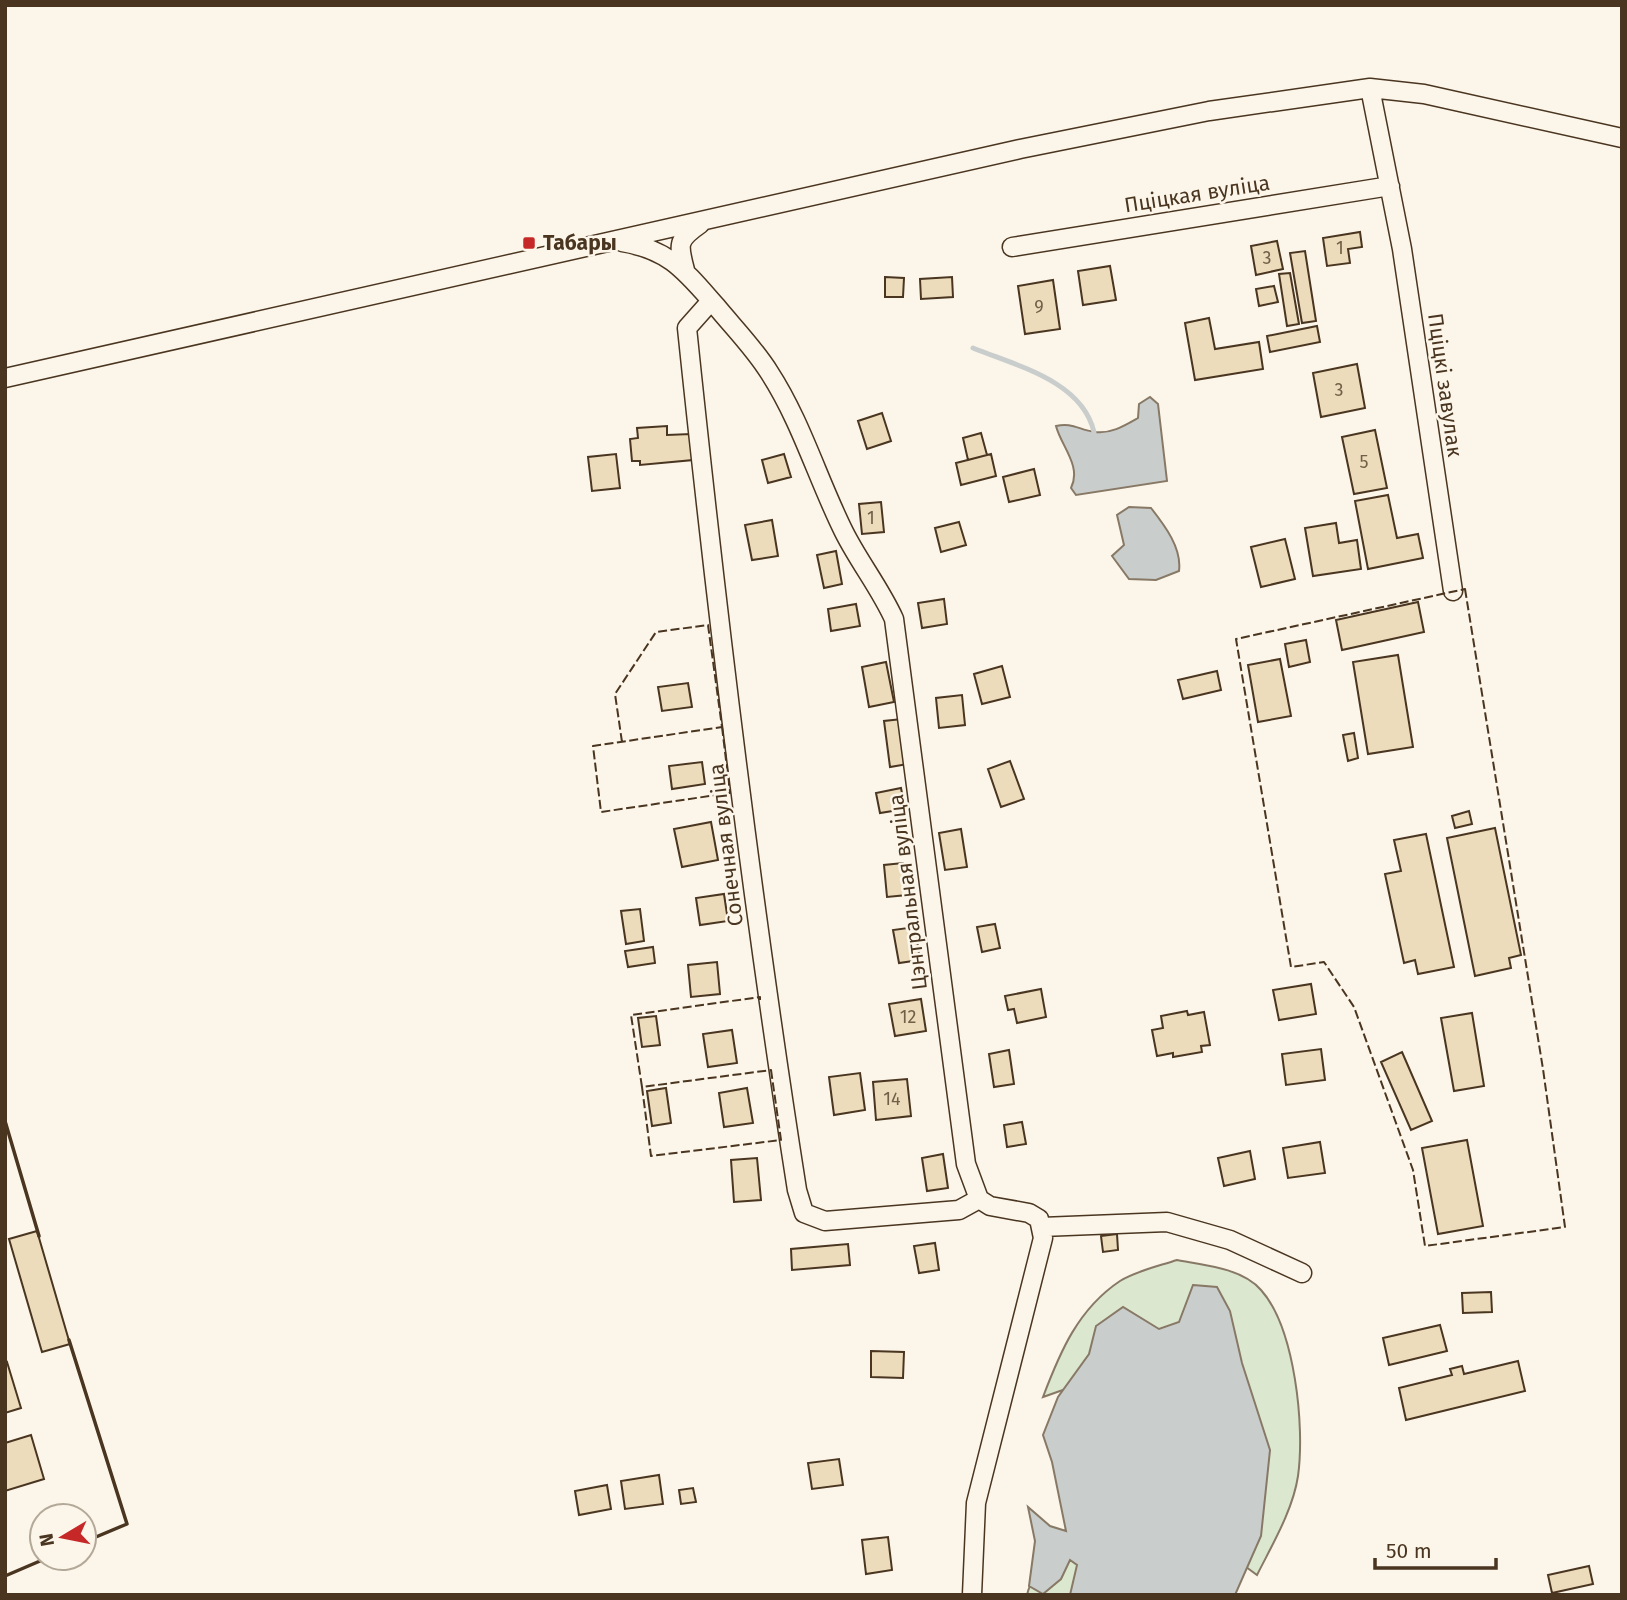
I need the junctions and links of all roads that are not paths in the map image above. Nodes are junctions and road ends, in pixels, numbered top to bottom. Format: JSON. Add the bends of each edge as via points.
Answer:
{"nodes":[{"id":1,"x":1370,"y":88,"type":"junction"},
{"id":2,"x":1622,"y":138,"type":"edge"},
{"id":3,"x":1390,"y":186,"type":"junction"},
{"id":4,"x":708,"y":219,"type":"junction"},
{"id":5,"x":612,"y":241,"type":"junction"},
{"id":6,"x":1012,"y":247,"type":"dead end"},
{"id":7,"x":685,"y":270,"type":"junction"},
{"id":8,"x":711,"y":301,"type":"junction"},
{"id":9,"x":5,"y":379,"type":"edge"},
{"id":10,"x":1453,"y":591,"type":"dead end"},
{"id":11,"x":978,"y":1199,"type":"junction"},
{"id":12,"x":1042,"y":1227,"type":"junction"},
{"id":13,"x":1302,"y":1273,"type":"dead end"},
{"id":14,"x":972,"y":1595,"type":"edge"}],
"edges":[{"from":1,"to":2,"type":"street","via":[[1424,94]]},
{"from":1,"to":3,"type":"street","name":"Пціцкі завулак"},
{"from":1,"to":4,"type":"street","via":[[1209,111]]},
{"from":3,"to":6,"type":"street","name":"Пціцкая вуліца"},
{"from":3,"to":10,"type":"street","name":"Пціцкі завулак"},
{"from":4,"to":5,"type":"street"},
{"from":4,"to":7,"type":"street","via":[[680,243]]},
{"from":5,"to":7,"type":"street","name":"Цэнтральная вуліца","via":[[648,246]]},
{"from":5,"to":9,"type":"street"},
{"from":7,"to":8,"type":"street","name":"Цэнтральная вуліца"},
{"from":8,"to":11,"type":"street","name":"Цэнтральная вуліца","via":[[770,374],[846,535],[894,619],[966,1164]]},
{"from":8,"to":11,"type":"street","name":"Сонечная вуліца","via":[[687,328],[759,933],[797,1190],[804,1213],[825,1221],[959,1210]]},
{"from":11,"to":12,"type":"street","via":[[990,1206],[1029,1213]]},
{"from":12,"to":13,"type":"street","via":[[1167,1222],[1230,1240]]},
{"from":12,"to":14,"type":"street","via":[[1033,1280],[976,1503]]}]}
